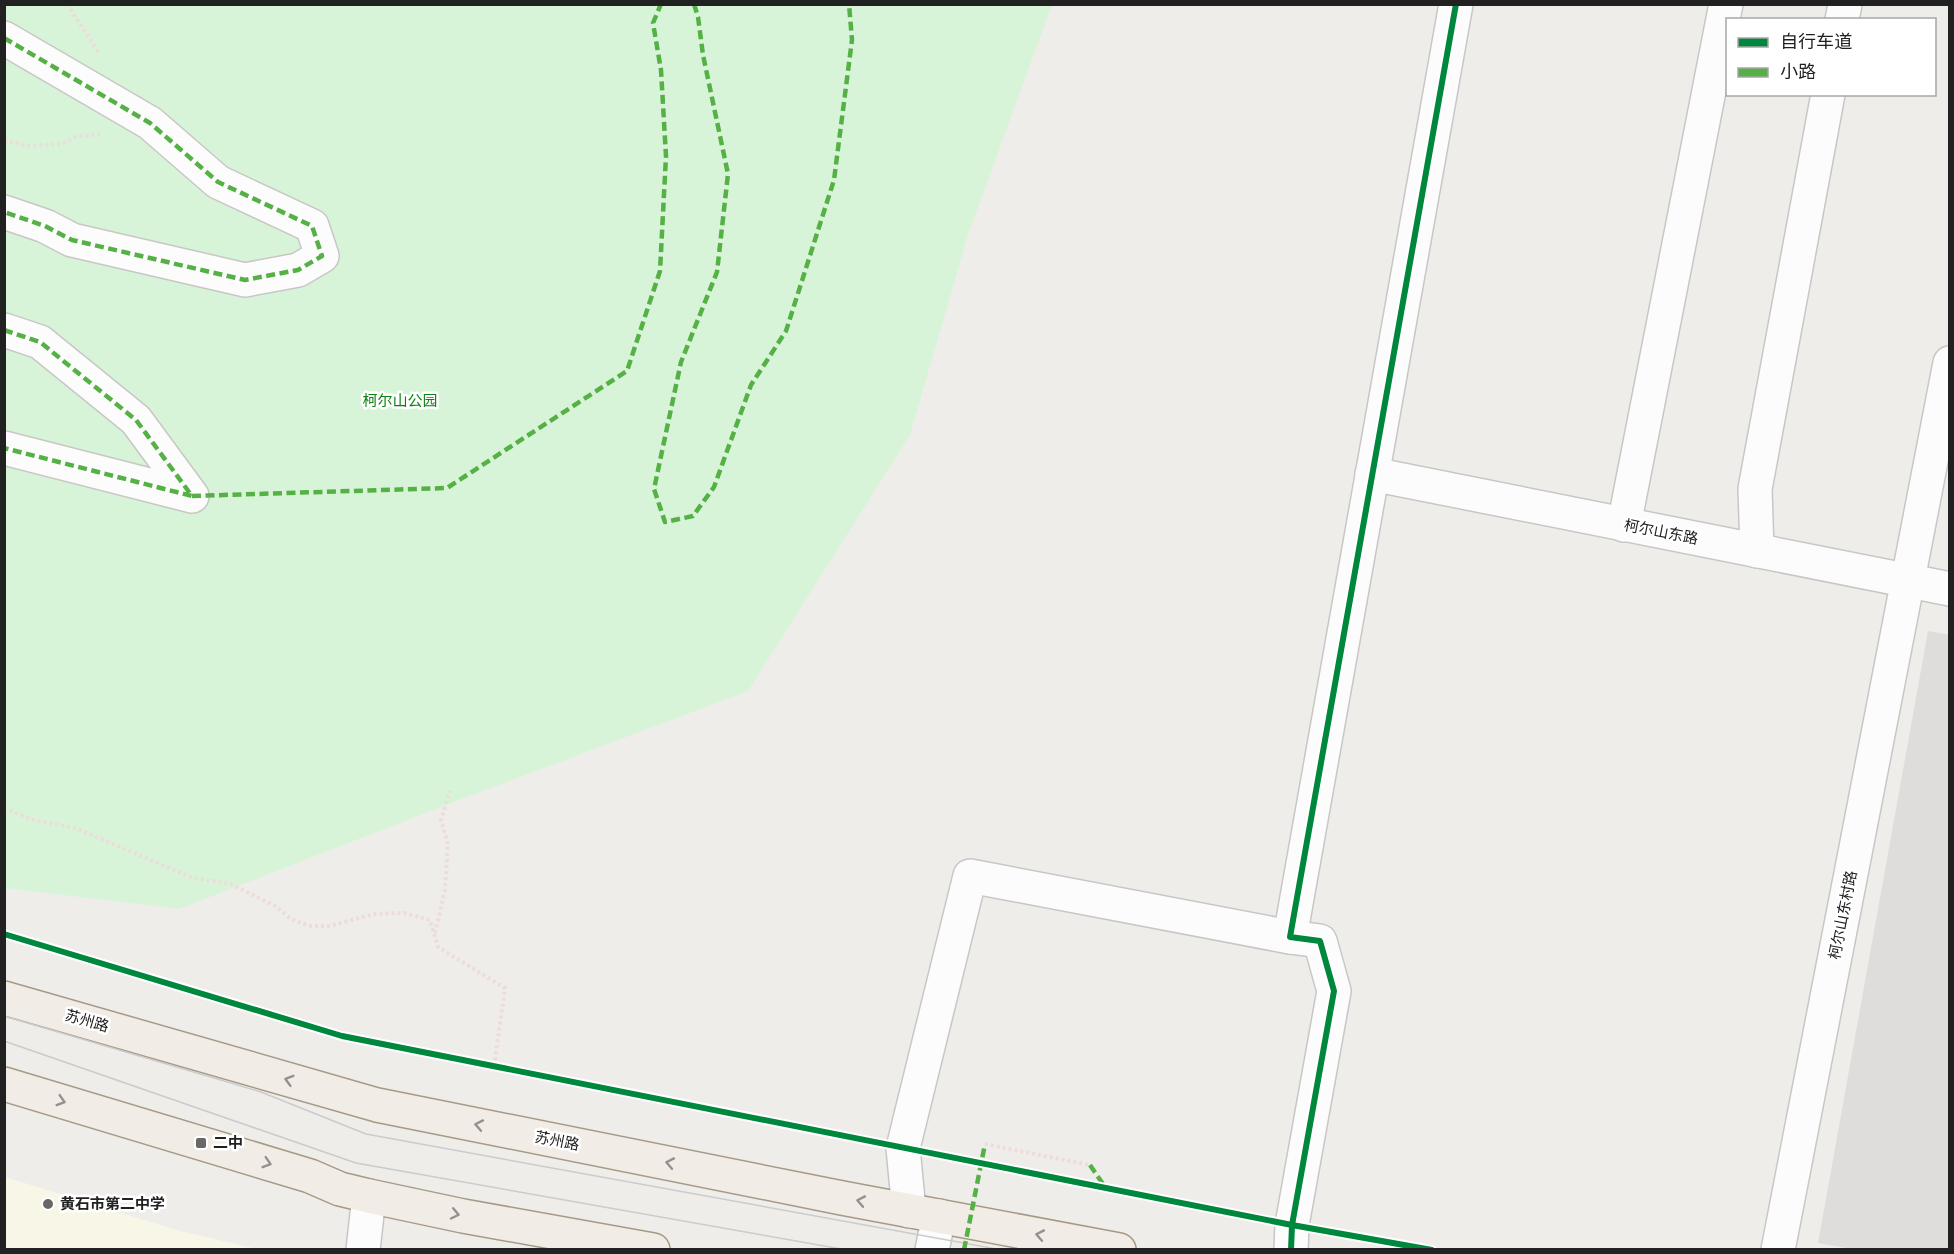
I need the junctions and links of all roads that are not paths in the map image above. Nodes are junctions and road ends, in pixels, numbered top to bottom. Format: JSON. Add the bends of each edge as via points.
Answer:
{"nodes":[{"id":1,"x":1456,"y":4,"type":"edge"},
{"id":2,"x":1726,"y":4,"type":"edge"},
{"id":3,"x":4,"y":38,"type":"edge"},
{"id":4,"x":1828,"y":96,"type":"edge"},
{"id":5,"x":4,"y":212,"type":"edge"},
{"id":6,"x":4,"y":330,"type":"edge"},
{"id":7,"x":1950,"y":363,"type":"edge"},
{"id":8,"x":4,"y":448,"type":"edge"},
{"id":9,"x":1372,"y":474,"type":"junction"},
{"id":10,"x":1624,"y":525,"type":"junction"},
{"id":11,"x":1757,"y":551,"type":"junction"},
{"id":12,"x":1908,"y":581,"type":"junction"},
{"id":13,"x":1950,"y":589,"type":"edge"},
{"id":14,"x":1290,"y":937,"type":"junction"},
{"id":15,"x":4,"y":998,"type":"edge"},
{"id":16,"x":4,"y":1084,"type":"edge"},
{"id":17,"x":369,"y":1196,"type":"junction"},
{"id":18,"x":924,"y":1213,"type":"junction"},
{"id":19,"x":363,"y":1250,"type":"edge"},
{"id":20,"x":653,"y":1250,"type":"edge"},
{"id":21,"x":932,"y":1250,"type":"edge"},
{"id":22,"x":1119,"y":1250,"type":"edge"},
{"id":23,"x":1291,"y":1250,"type":"edge"},
{"id":24,"x":1778,"y":1250,"type":"edge"}],
"edges":[{"from":1,"to":9,"type":"street"},
{"from":2,"to":10,"type":"street"},
{"from":3,"to":5,"type":"street","via":[[150,123],[218,182],[312,226],[322,256],[298,270],[245,280],[72,240]]},
{"from":4,"to":11,"type":"street","via":[[1755,489]]},
{"from":6,"to":8,"type":"street","via":[[40,342],[136,420],[192,496]]},
{"from":7,"to":12,"type":"street","name":"柯尔山东村路"},
{"from":9,"to":10,"type":"street","name":"柯尔山东路"},
{"from":9,"to":14,"type":"street"},
{"from":10,"to":11,"type":"street","name":"柯尔山东路"},
{"from":11,"to":12,"type":"street","name":"柯尔山东路"},
{"from":12,"to":13,"type":"street","name":"柯尔山东路"},
{"from":12,"to":24,"type":"street","name":"柯尔山东村路"},
{"from":14,"to":18,"type":"street","via":[[970,876],[903,1148]]},
{"from":14,"to":23,"type":"street","via":[[1320,941],[1334,991],[1292,1225]]},
{"from":18,"to":15,"type":"main road","name":"苏州路","one_way":true,"via":[[377,1105]]},
{"from":16,"to":17,"type":"main road","one_way":true},
{"from":17,"to":19,"type":"street"},
{"from":17,"to":20,"type":"main road","one_way":true},
{"from":18,"to":21,"type":"street"},
{"from":22,"to":18,"type":"main road","name":"苏州路","one_way":true}]}
